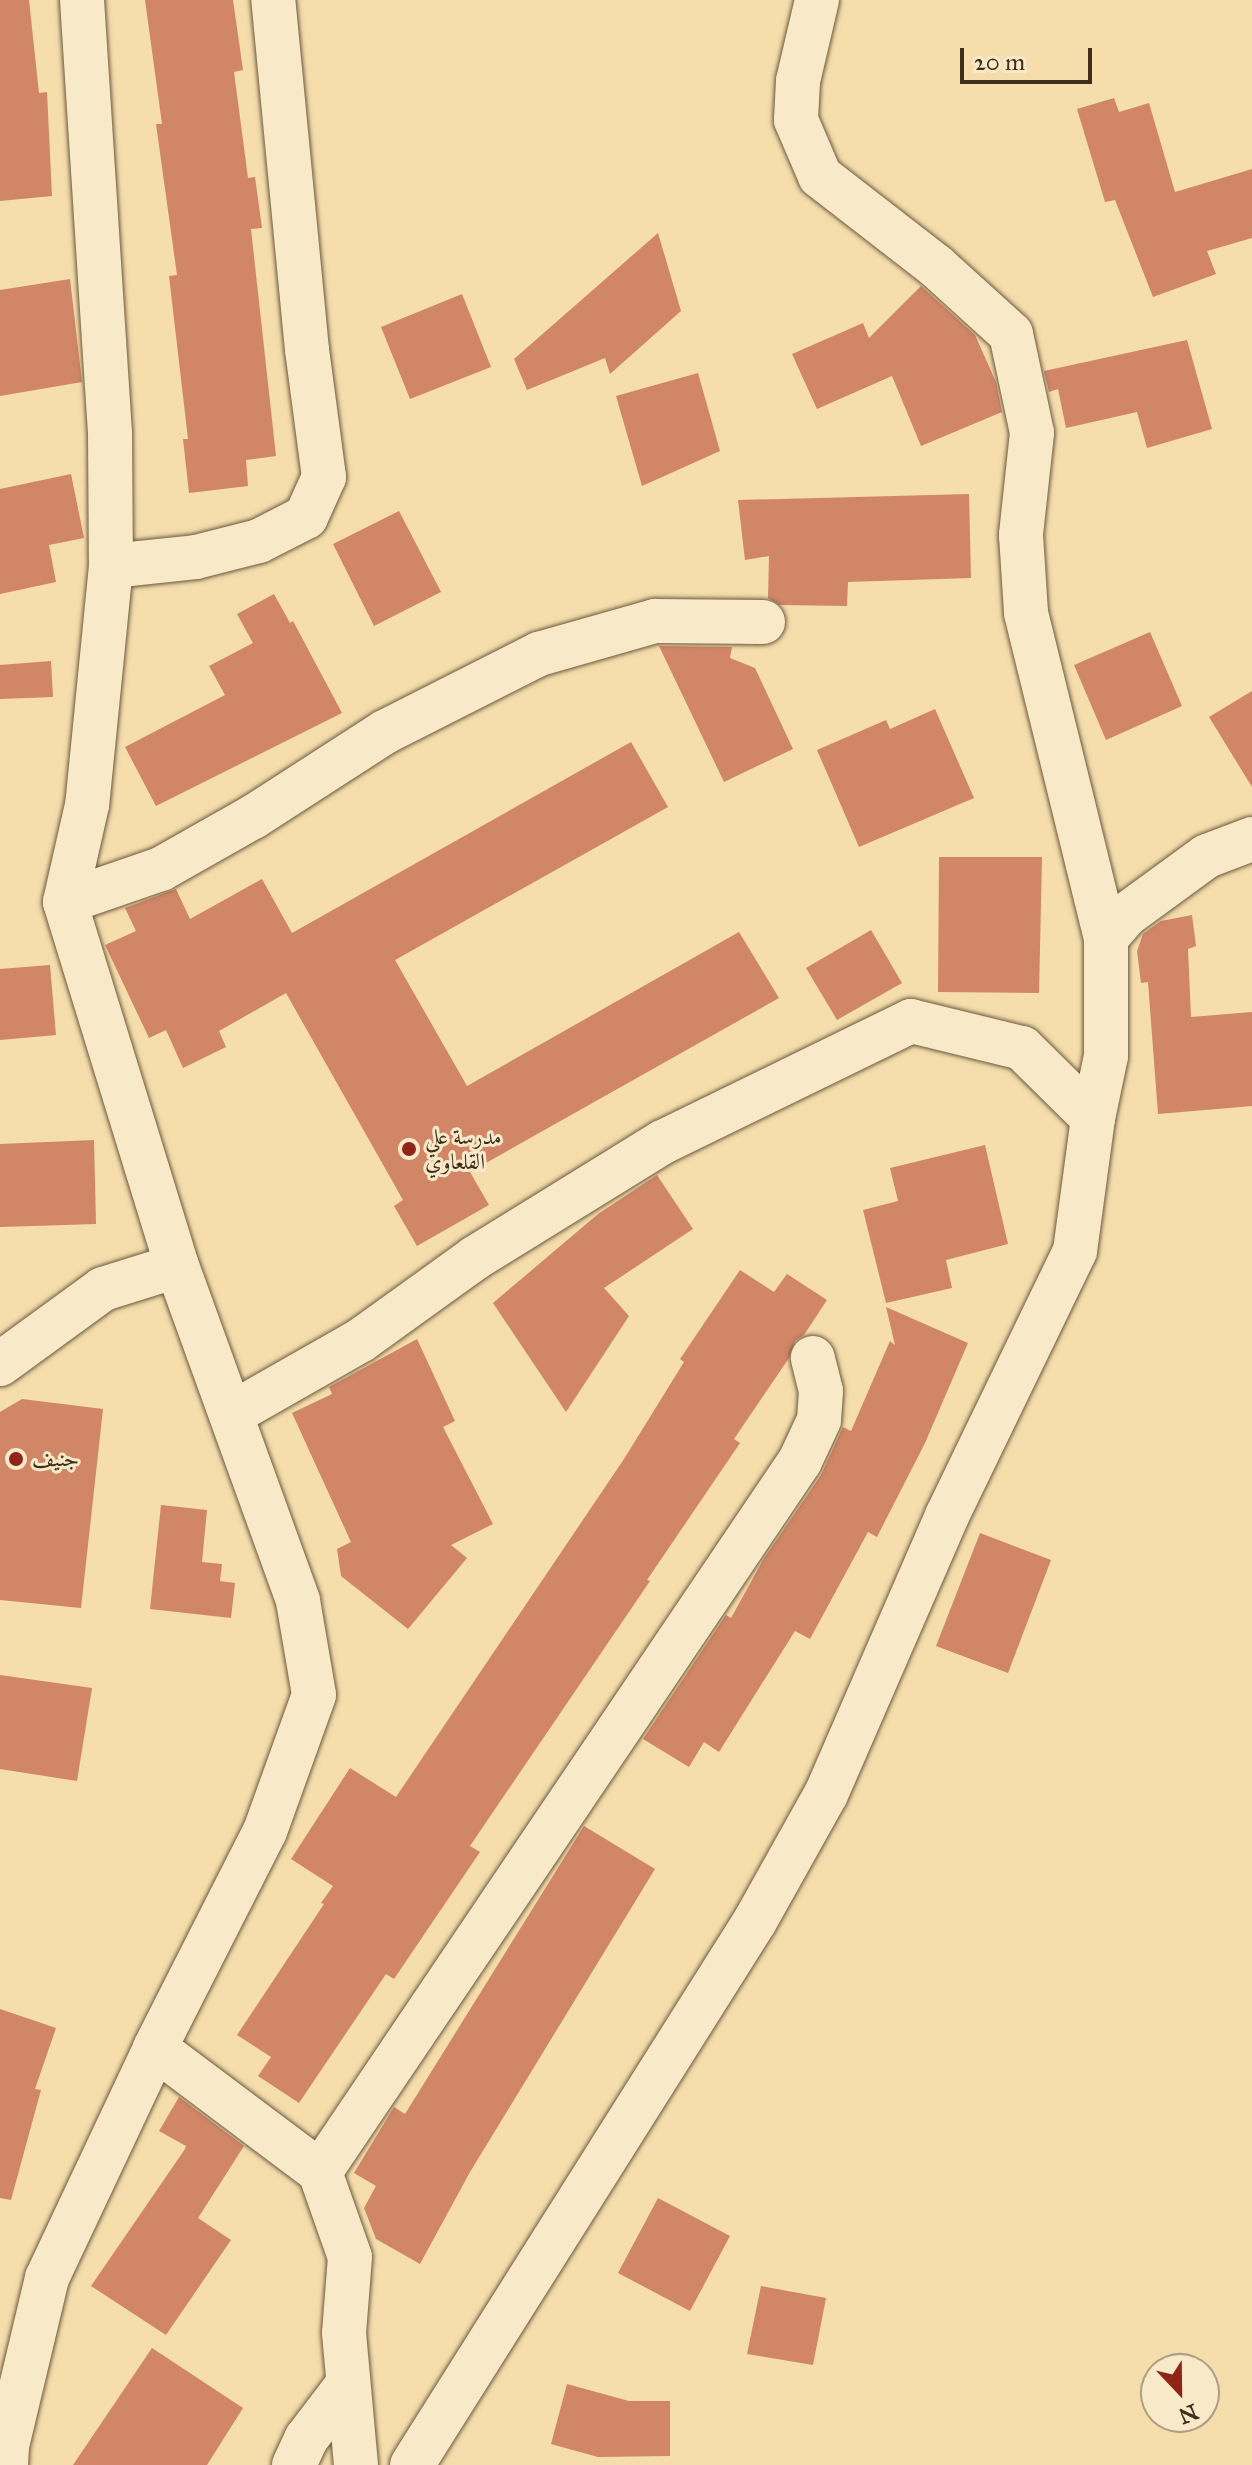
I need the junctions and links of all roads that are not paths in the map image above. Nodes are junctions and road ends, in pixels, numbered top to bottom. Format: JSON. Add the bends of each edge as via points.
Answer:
{"nodes":[{"id":1,"x":82,"y":0,"type":"edge"},
{"id":2,"x":273,"y":0,"type":"edge"},
{"id":3,"x":817,"y":0,"type":"edge"},
{"id":4,"x":111,"y":566,"type":"junction"},
{"id":5,"x":763,"y":622,"type":"dead end"},
{"id":6,"x":1252,"y":839,"type":"edge"},
{"id":7,"x":65,"y":902,"type":"junction"},
{"id":8,"x":1106,"y":938,"type":"junction"},
{"id":9,"x":1093,"y":1118,"type":"junction"},
{"id":10,"x":177,"y":1266,"type":"junction"},
{"id":11,"x":813,"y":1358,"type":"dead end"},
{"id":12,"x":0,"y":1364,"type":"edge"},
{"id":13,"x":233,"y":1413,"type":"junction"},
{"id":14,"x":155,"y":2048,"type":"junction"},
{"id":15,"x":320,"y":2172,"type":"junction"},
{"id":16,"x":348,"y":2384,"type":"junction"},
{"id":17,"x":6,"y":2465,"type":"edge"},
{"id":18,"x":294,"y":2465,"type":"edge"},
{"id":19,"x":356,"y":2465,"type":"edge"},
{"id":20,"x":412,"y":2465,"type":"edge"}],
"edges":[{"from":1,"to":4,"type":"street","via":[[110,433]]},
{"from":2,"to":4,"type":"street","via":[[324,477],[306,517],[259,541],[196,557]]},
{"from":3,"to":8,"type":"street","via":[[798,81],[796,120],[820,176],[936,266],[1011,334],[1032,433],[1021,535],[1026,613]]},
{"from":4,"to":7,"type":"street","via":[[87,805]]},
{"from":5,"to":7,"type":"street","via":[[655,621],[539,654],[385,732],[161,869]]},
{"from":6,"to":8,"type":"street","via":[[1207,856],[1126,915]]},
{"from":7,"to":10,"type":"street"},
{"from":8,"to":9,"type":"street","via":[[1106,1056]]},
{"from":9,"to":13,"type":"street","via":[[1022,1048],[911,1021],[663,1142],[475,1258],[361,1340]]},
{"from":9,"to":20,"type":"street","via":[[1075,1251],[947,1516],[826,1794],[755,1921]]},
{"from":10,"to":12,"type":"street","via":[[103,1289]]},
{"from":10,"to":13,"type":"street"},
{"from":11,"to":15,"type":"street","via":[[821,1391],[819,1420],[800,1461]]},
{"from":13,"to":14,"type":"street","via":[[298,1601],[314,1695],[265,1831]]},
{"from":14,"to":15,"type":"street"},
{"from":14,"to":17,"type":"street","via":[[47,2278]]},
{"from":15,"to":16,"type":"street","via":[[350,2257],[344,2333]]},
{"from":16,"to":18,"type":"street","via":[[306,2439]]},
{"from":16,"to":19,"type":"street"}]}
